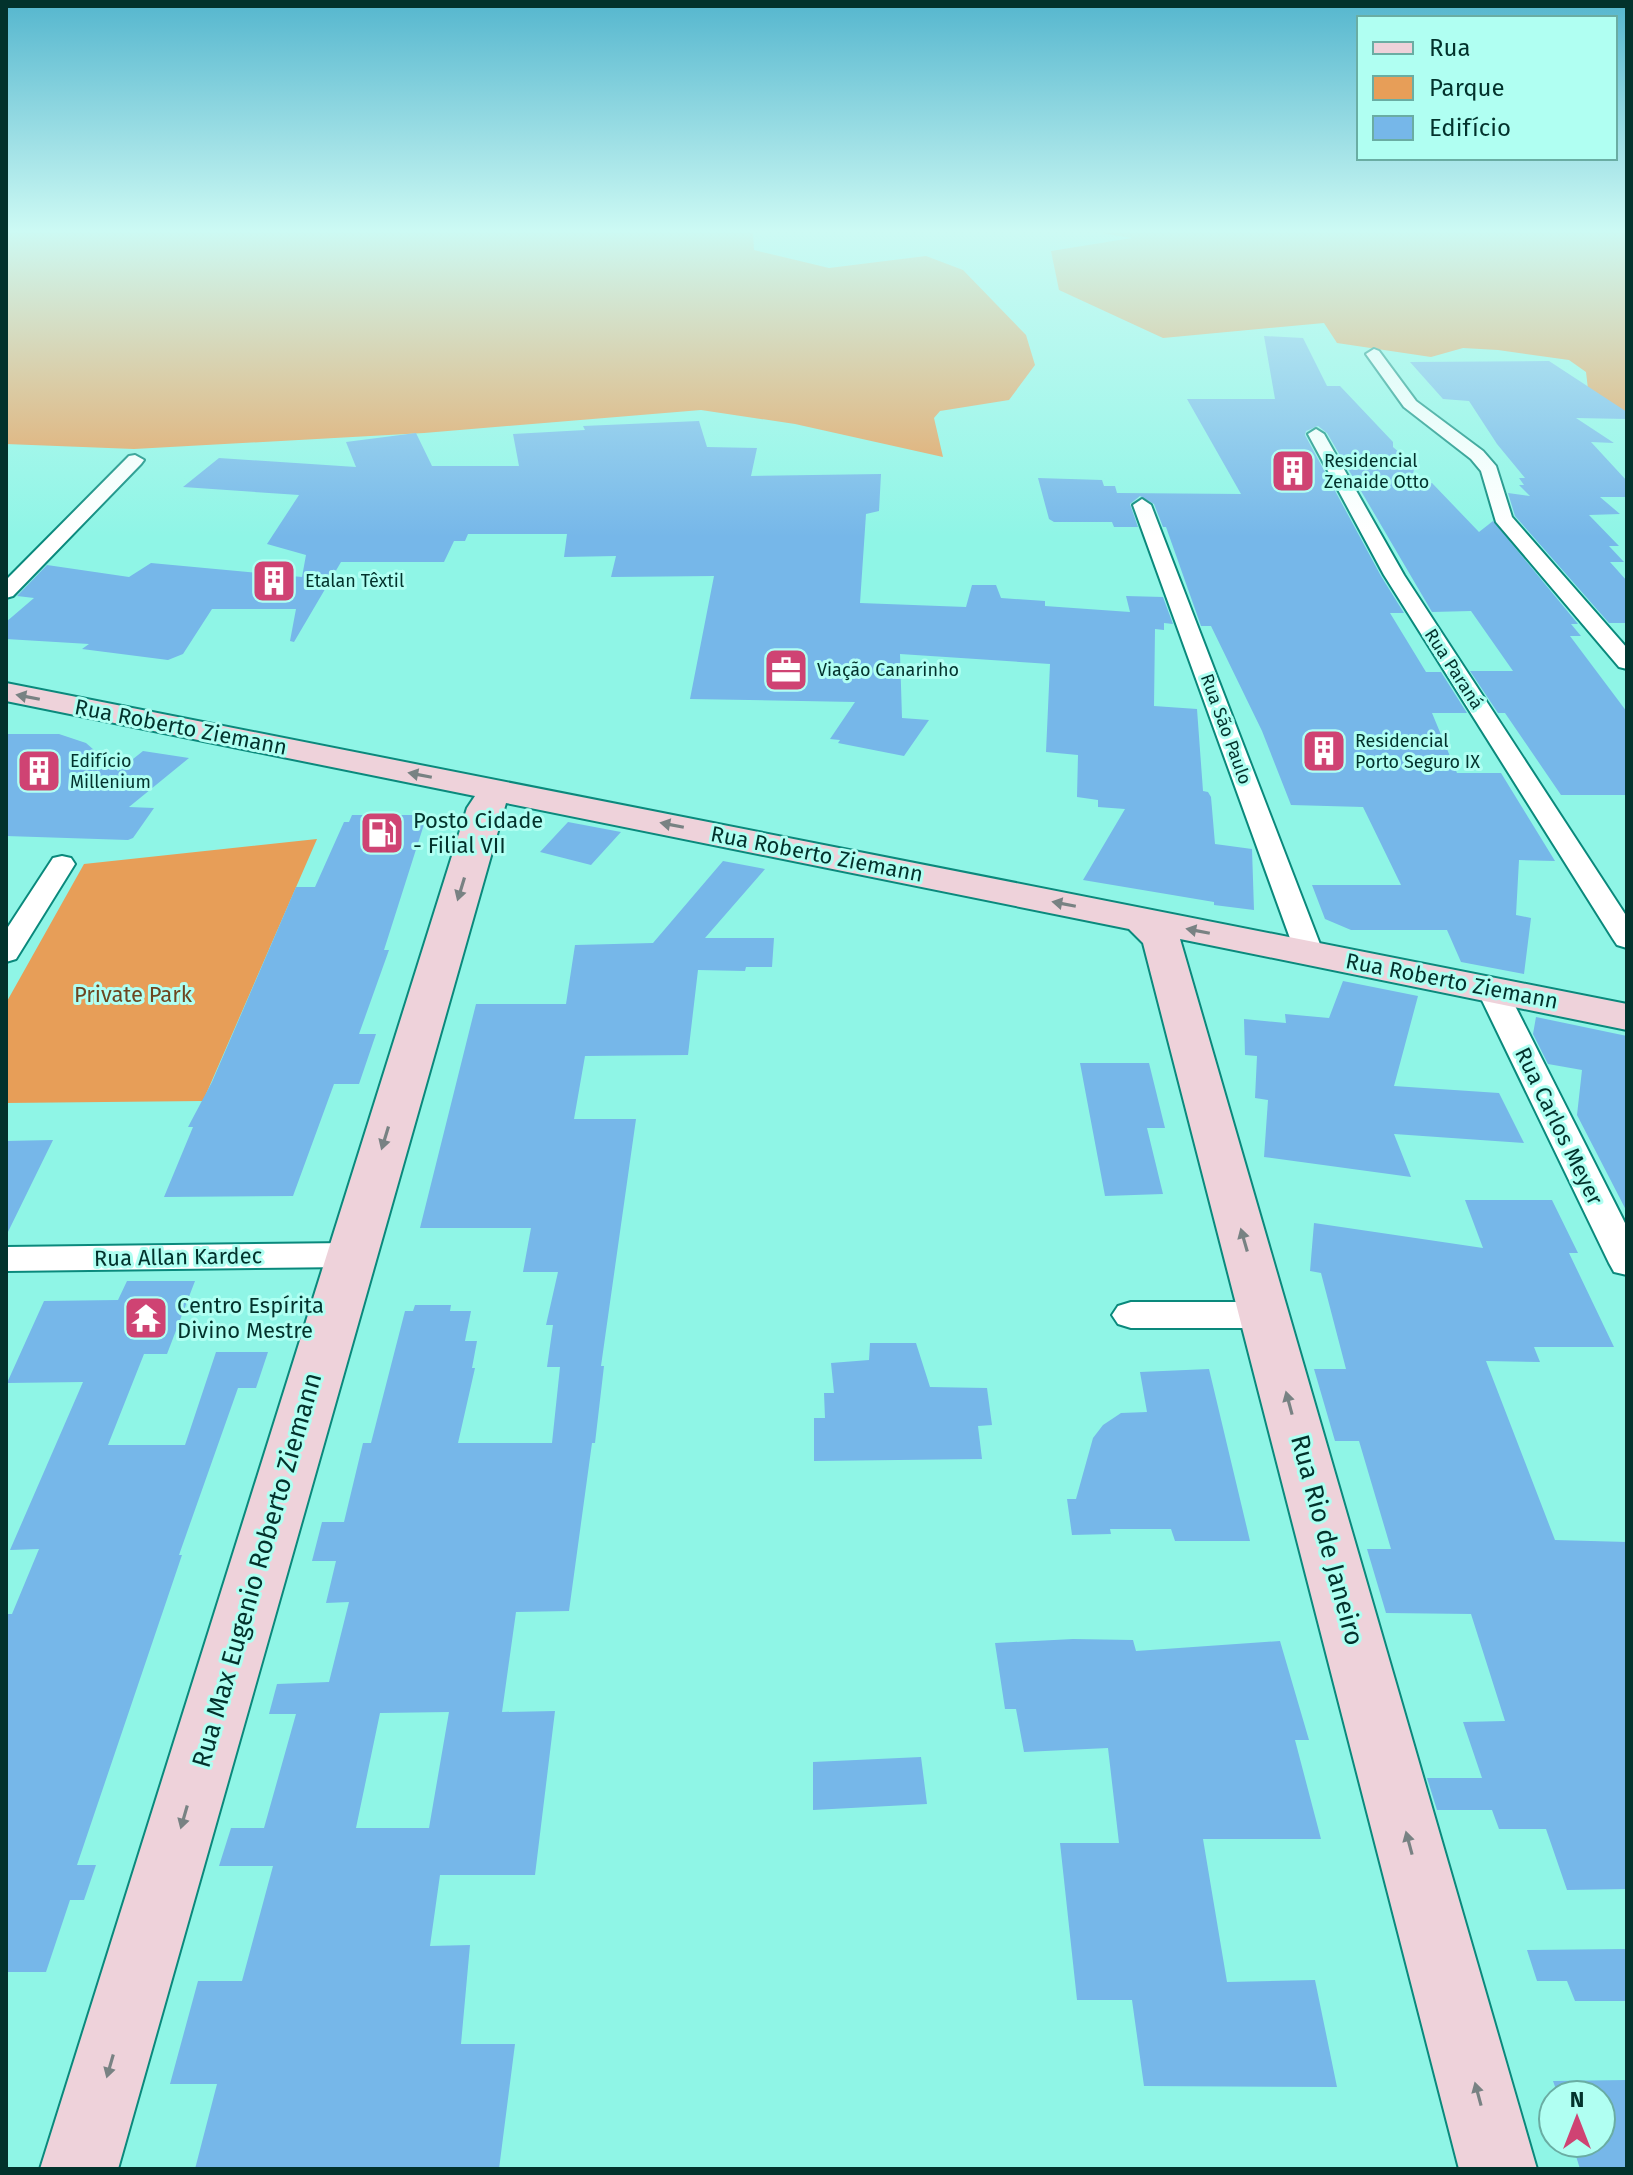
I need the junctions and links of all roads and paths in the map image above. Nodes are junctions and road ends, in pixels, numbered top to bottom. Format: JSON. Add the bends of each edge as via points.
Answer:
{"nodes":[{"id":1,"x":1374,"y":354,"type":"dead end"},
{"id":2,"x":1316,"y":434,"type":"dead end"},
{"id":3,"x":135,"y":460,"type":"dead end"},
{"id":4,"x":1142,"y":505,"type":"dead end"},
{"id":5,"x":6,"y":592,"type":"edge"},
{"id":6,"x":1627,"y":662,"type":"edge"},
{"id":7,"x":6,"y":692,"type":"edge"},
{"id":8,"x":497,"y":790,"type":"junction"},
{"id":9,"x":62,"y":864,"type":"dead end"},
{"id":10,"x":1141,"y":919,"type":"junction"},
{"id":11,"x":1627,"y":939,"type":"edge"},
{"id":12,"x":1309,"y":952,"type":"junction"},
{"id":13,"x":6,"y":953,"type":"edge"},
{"id":14,"x":1492,"y":990,"type":"junction"},
{"id":15,"x":1627,"y":1017,"type":"edge"},
{"id":16,"x":350,"y":1255,"type":"junction"},
{"id":17,"x":6,"y":1259,"type":"edge"},
{"id":18,"x":1627,"y":1263,"type":"edge"},
{"id":19,"x":1131,"y":1315,"type":"dead end"},
{"id":20,"x":1265,"y":1315,"type":"junction"},
{"id":21,"x":79,"y":2169,"type":"edge"},
{"id":22,"x":1498,"y":2169,"type":"edge"}],
"edges":[{"from":1,"to":6,"type":"street","via":[[1410,404],[1490,470],[1503,518]]},
{"from":2,"to":11,"type":"street","name":"Rua Paraná","via":[[1394,575]]},
{"from":3,"to":5,"type":"street"},
{"from":4,"to":12,"type":"street","name":"Rua São Paulo"},
{"from":8,"to":7,"type":"main road","name":"Rua Roberto Ziemann","one_way":true},
{"from":10,"to":8,"type":"main road","name":"Rua Roberto Ziemann","one_way":true},
{"from":8,"to":16,"type":"main road","name":"Rua Max Eugenio Roberto Ziemann","one_way":true,"via":[[485,808]]},
{"from":9,"to":13,"type":"street"},
{"from":12,"to":10,"type":"main road","name":"Rua Roberto Ziemann","one_way":true},
{"from":20,"to":10,"type":"main road","name":"Rua Rio de Janeiro","one_way":true,"via":[[1163,943]]},
{"from":12,"to":14,"type":"main road","name":"Rua Roberto Ziemann"},
{"from":14,"to":15,"type":"main road","name":"Rua Roberto Ziemann"},
{"from":14,"to":18,"type":"street","name":"Rua Carlos Meyer"},
{"from":16,"to":17,"type":"street","name":"Rua Allan Kardec"},
{"from":16,"to":21,"type":"main road","name":"Rua Max Eugenio Roberto Ziemann","one_way":true},
{"from":19,"to":20,"type":"street"},
{"from":22,"to":20,"type":"main road","name":"Rua Rio de Janeiro","one_way":true}]}
